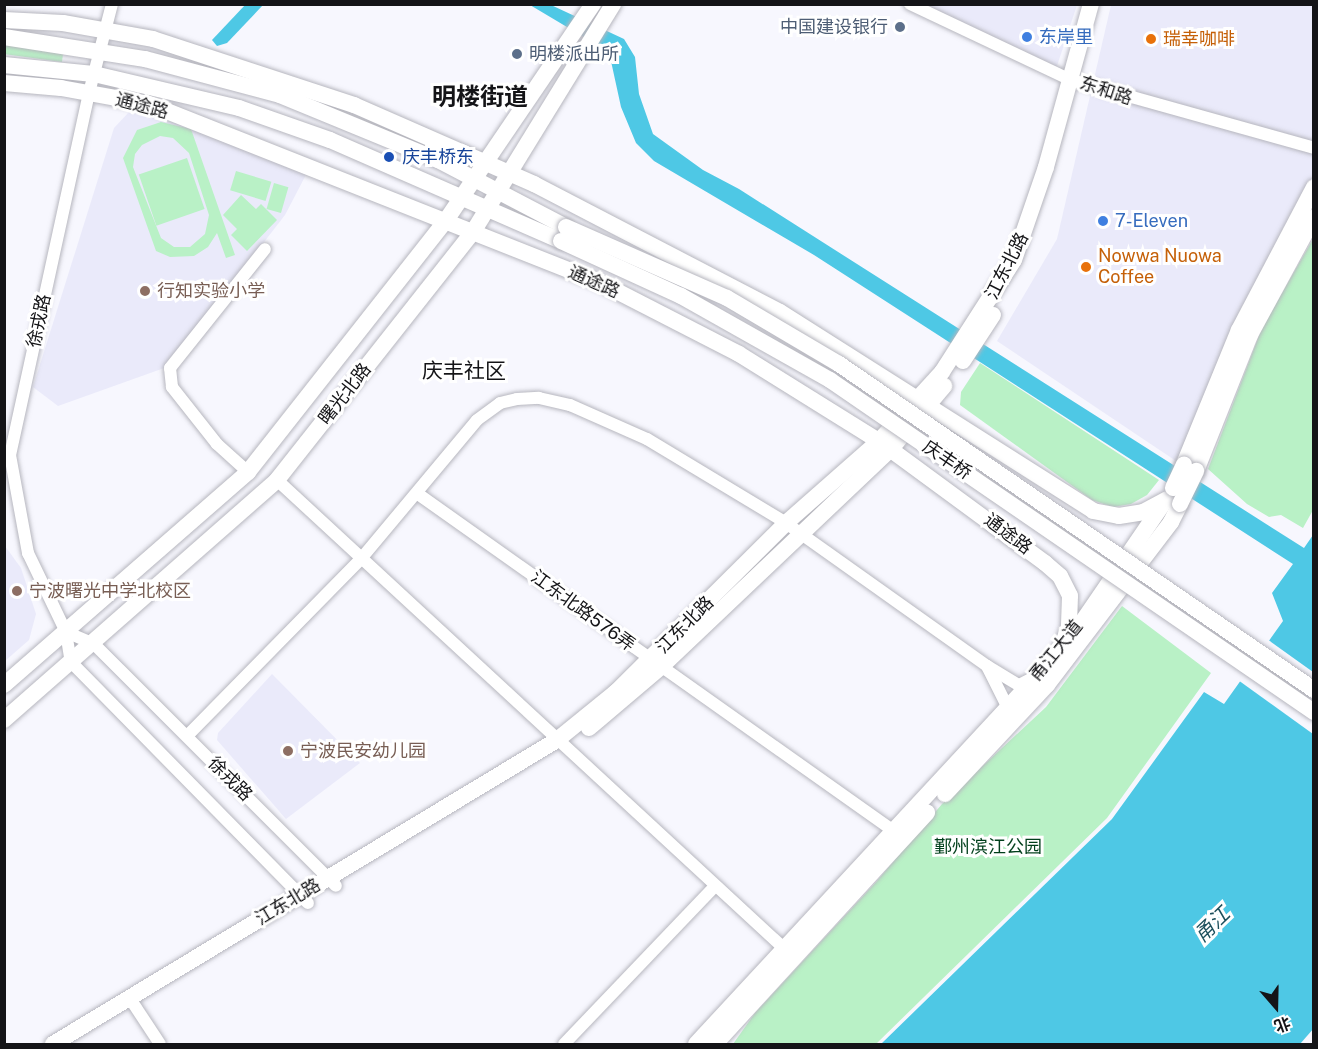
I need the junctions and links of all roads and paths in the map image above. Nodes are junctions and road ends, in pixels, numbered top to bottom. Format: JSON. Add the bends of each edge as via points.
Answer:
{"nodes":[{"id":1,"x":112,"y":4,"type":"edge"},
{"id":2,"x":593,"y":4,"type":"edge"},
{"id":3,"x":613,"y":4,"type":"edge"},
{"id":4,"x":910,"y":4,"type":"edge"},
{"id":5,"x":1091,"y":4,"type":"edge"},
{"id":6,"x":1102,"y":4,"type":"edge"},
{"id":7,"x":4,"y":20,"type":"edge"},
{"id":8,"x":104,"y":30,"type":"junction"},
{"id":9,"x":4,"y":37,"type":"edge"},
{"id":10,"x":98,"y":52,"type":"junction"},
{"id":11,"x":4,"y":64,"type":"edge"},
{"id":12,"x":94,"y":74,"type":"junction"},
{"id":13,"x":1076,"y":81,"type":"junction"},
{"id":14,"x":4,"y":83,"type":"edge"},
{"id":15,"x":89,"y":93,"type":"junction"},
{"id":16,"x":1314,"y":148,"type":"edge"},
{"id":17,"x":485,"y":161,"type":"junction"},
{"id":18,"x":508,"y":172,"type":"junction"},
{"id":19,"x":474,"y":179,"type":"junction"},
{"id":20,"x":1314,"y":187,"type":"edge"},
{"id":21,"x":497,"y":191,"type":"junction"},
{"id":22,"x":461,"y":197,"type":"junction"},
{"id":23,"x":487,"y":208,"type":"junction"},
{"id":24,"x":1314,"y":218,"type":"edge"},
{"id":25,"x":447,"y":219,"type":"junction"},
{"id":26,"x":473,"y":232,"type":"junction"},
{"id":27,"x":564,"y":234,"type":"junction"},
{"id":28,"x":266,"y":249,"type":"dead end"},
{"id":29,"x":925,"y":401,"type":"junction"},
{"id":30,"x":884,"y":445,"type":"junction"},
{"id":31,"x":1190,"y":468,"type":"junction"},
{"id":32,"x":248,"y":472,"type":"junction"},
{"id":33,"x":277,"y":480,"type":"junction"},
{"id":34,"x":418,"y":494,"type":"junction"},
{"id":35,"x":1173,"y":497,"type":"junction"},
{"id":36,"x":793,"y":527,"type":"junction"},
{"id":37,"x":360,"y":560,"type":"junction"},
{"id":38,"x":66,"y":632,"type":"junction"},
{"id":39,"x":94,"y":644,"type":"junction"},
{"id":40,"x":1062,"y":646,"type":"junction"},
{"id":41,"x":71,"y":663,"type":"junction"},
{"id":42,"x":656,"y":663,"type":"junction"},
{"id":43,"x":987,"y":666,"type":"junction"},
{"id":44,"x":1037,"y":676,"type":"junction"},
{"id":45,"x":4,"y":685,"type":"edge"},
{"id":46,"x":1314,"y":690,"type":"edge"},
{"id":47,"x":1008,"y":708,"type":"junction"},
{"id":48,"x":1314,"y":712,"type":"edge"},
{"id":49,"x":4,"y":720,"type":"edge"},
{"id":50,"x":187,"y":736,"type":"junction"},
{"id":51,"x":561,"y":744,"type":"junction"},
{"id":52,"x":895,"y":832,"type":"junction"},
{"id":53,"x":332,"y":882,"type":"junction"},
{"id":54,"x":714,"y":887,"type":"junction"},
{"id":55,"x":304,"y":899,"type":"junction"},
{"id":56,"x":791,"y":955,"type":"junction"},
{"id":57,"x":132,"y":1002,"type":"junction"},
{"id":58,"x":53,"y":1044,"type":"edge"},
{"id":59,"x":72,"y":1044,"type":"edge"},
{"id":60,"x":160,"y":1044,"type":"edge"},
{"id":61,"x":564,"y":1044,"type":"edge"},
{"id":62,"x":696,"y":1044,"type":"edge"},
{"id":63,"x":715,"y":1044,"type":"edge"}],
"edges":[{"from":1,"to":8,"type":"street","name":"徐戎路"},
{"from":2,"to":17,"type":"main road","name":"曙光北路"},
{"from":3,"to":18,"type":"main road","name":"曙光北路"},
{"from":4,"to":13,"type":"street","name":"东和路"},
{"from":5,"to":13,"type":"main road","name":"江东北路"},
{"from":6,"to":13,"type":"main road","name":"江东北路"},
{"from":7,"to":8,"type":"main road"},
{"from":8,"to":10,"type":"street","name":"徐戎路"},
{"from":8,"to":17,"type":"main road","via":[[153,39],[354,105]]},
{"from":9,"to":10,"type":"main road"},
{"from":10,"to":12,"type":"street","name":"徐戎路"},
{"from":10,"to":19,"type":"main road","via":[[190,69],[280,95],[359,125]]},
{"from":11,"to":12,"type":"main road","name":"通途路"},
{"from":12,"to":15,"type":"street","name":"徐戎路"},
{"from":12,"to":22,"type":"main road","name":"通途路","via":[[239,108],[330,140]]},
{"from":13,"to":16,"type":"street","name":"东和路"},
{"from":13,"to":29,"type":"main road","name":"江东北路","via":[[1023,263]]},
{"from":14,"to":15,"type":"main road","name":"通途路"},
{"from":15,"to":25,"type":"main road","name":"通途路","via":[[149,104]]},
{"from":15,"to":38,"type":"street","name":"徐戎路","via":[[10,455],[28,553]]},
{"from":17,"to":18,"type":"main road"},
{"from":17,"to":19,"type":"main road","name":"曙光北路"},
{"from":18,"to":21,"type":"main road","name":"曙光北路"},
{"from":18,"to":29,"type":"main road","via":[[780,312]]},
{"from":19,"to":21,"type":"main road"},
{"from":19,"to":22,"type":"main road","name":"曙光北路"},
{"from":20,"to":31,"type":"main road","name":"甬江大道","via":[[1239,330]]},
{"from":21,"to":23,"type":"main road","name":"曙光北路"},
{"from":21,"to":27,"type":"main road"},
{"from":22,"to":23,"type":"main road","name":"通途路"},
{"from":22,"to":25,"type":"main road","name":"曙光北路"},
{"from":23,"to":26,"type":"main road","name":"曙光北路"},
{"from":23,"to":27,"type":"main road","name":"通途路"},
{"from":24,"to":31,"type":"main road","name":"甬江大道","via":[[1250,335]]},
{"from":25,"to":26,"type":"main road","name":"通途路"},
{"from":25,"to":32,"type":"main road","name":"曙光北路"},
{"from":26,"to":30,"type":"main road","name":"通途路","via":[[599,282],[739,354]]},
{"from":26,"to":33,"type":"main road","name":"曙光北路"},
{"from":27,"to":46,"type":"main road","name":"庆丰桥","bridge":true,"via":[[727,298],[839,364]]},
{"from":27,"to":48,"type":"main road","name":"庆丰桥","bridge":true,"via":[[830,380]]},
{"from":28,"to":32,"type":"street","via":[[170,368],[172,387],[217,444]]},
{"from":29,"to":30,"type":"main road","name":"江东北路"},
{"from":29,"to":35,"type":"main road","via":[[1093,511],[1127,515],[1143,512]]},
{"from":30,"to":36,"type":"main road","name":"江东北路"},
{"from":30,"to":40,"type":"main road","name":"通途路","via":[[996,524],[1060,576],[1070,596]]},
{"from":31,"to":35,"type":"main road","name":"甬江大道","bridge":true},
{"from":32,"to":38,"type":"main road","name":"曙光北路"},
{"from":33,"to":37,"type":"street"},
{"from":33,"to":39,"type":"main road","name":"曙光北路"},
{"from":34,"to":36,"type":"street","via":[[477,420],[507,400],[539,398],[570,405],[647,439]]},
{"from":34,"to":37,"type":"street"},
{"from":34,"to":42,"type":"street","name":"江东北路576弄"},
{"from":35,"to":40,"type":"main road","name":"甬江大道"},
{"from":35,"to":56,"type":"main road","name":"甬江大道","via":[[1171,522],[1047,685]]},
{"from":36,"to":42,"type":"main road","name":"江东北路"},
{"from":36,"to":43,"type":"street"},
{"from":37,"to":50,"type":"street"},
{"from":37,"to":51,"type":"street"},
{"from":38,"to":39,"type":"street","name":"徐戎路"},
{"from":38,"to":41,"type":"street","name":"徐戎路"},
{"from":38,"to":45,"type":"main road","name":"曙光北路"},
{"from":39,"to":41,"type":"main road","name":"曙光北路"},
{"from":39,"to":50,"type":"street","name":"徐戎路"},
{"from":40,"to":44,"type":"main road","name":"甬江大道"},
{"from":41,"to":49,"type":"main road","name":"曙光北路"},
{"from":41,"to":55,"type":"street","name":"徐戎路"},
{"from":42,"to":51,"type":"main road","name":"江东北路"},
{"from":42,"to":52,"type":"street","name":"江东北路576弄"},
{"from":43,"to":44,"type":"street","via":[[1019,685]]},
{"from":43,"to":47,"type":"street"},
{"from":44,"to":47,"type":"main road","name":"甬江大道"},
{"from":47,"to":52,"type":"main road","name":"甬江大道"},
{"from":50,"to":53,"type":"street","name":"徐戎路"},
{"from":51,"to":53,"type":"main road","name":"江东北路"},
{"from":51,"to":54,"type":"street"},
{"from":52,"to":56,"type":"main road","name":"甬江大道"},
{"from":53,"to":55,"type":"main road","name":"江东北路"},
{"from":54,"to":56,"type":"street"},
{"from":54,"to":61,"type":"street"},
{"from":55,"to":57,"type":"main road","name":"江东北路"},
{"from":56,"to":62,"type":"main road","name":"甬江大道"},
{"from":56,"to":63,"type":"main road","name":"甬江大道"},
{"from":57,"to":58,"type":"main road","name":"江东北路"},
{"from":57,"to":59,"type":"main road","name":"江东北路"},
{"from":57,"to":60,"type":"street"}]}
